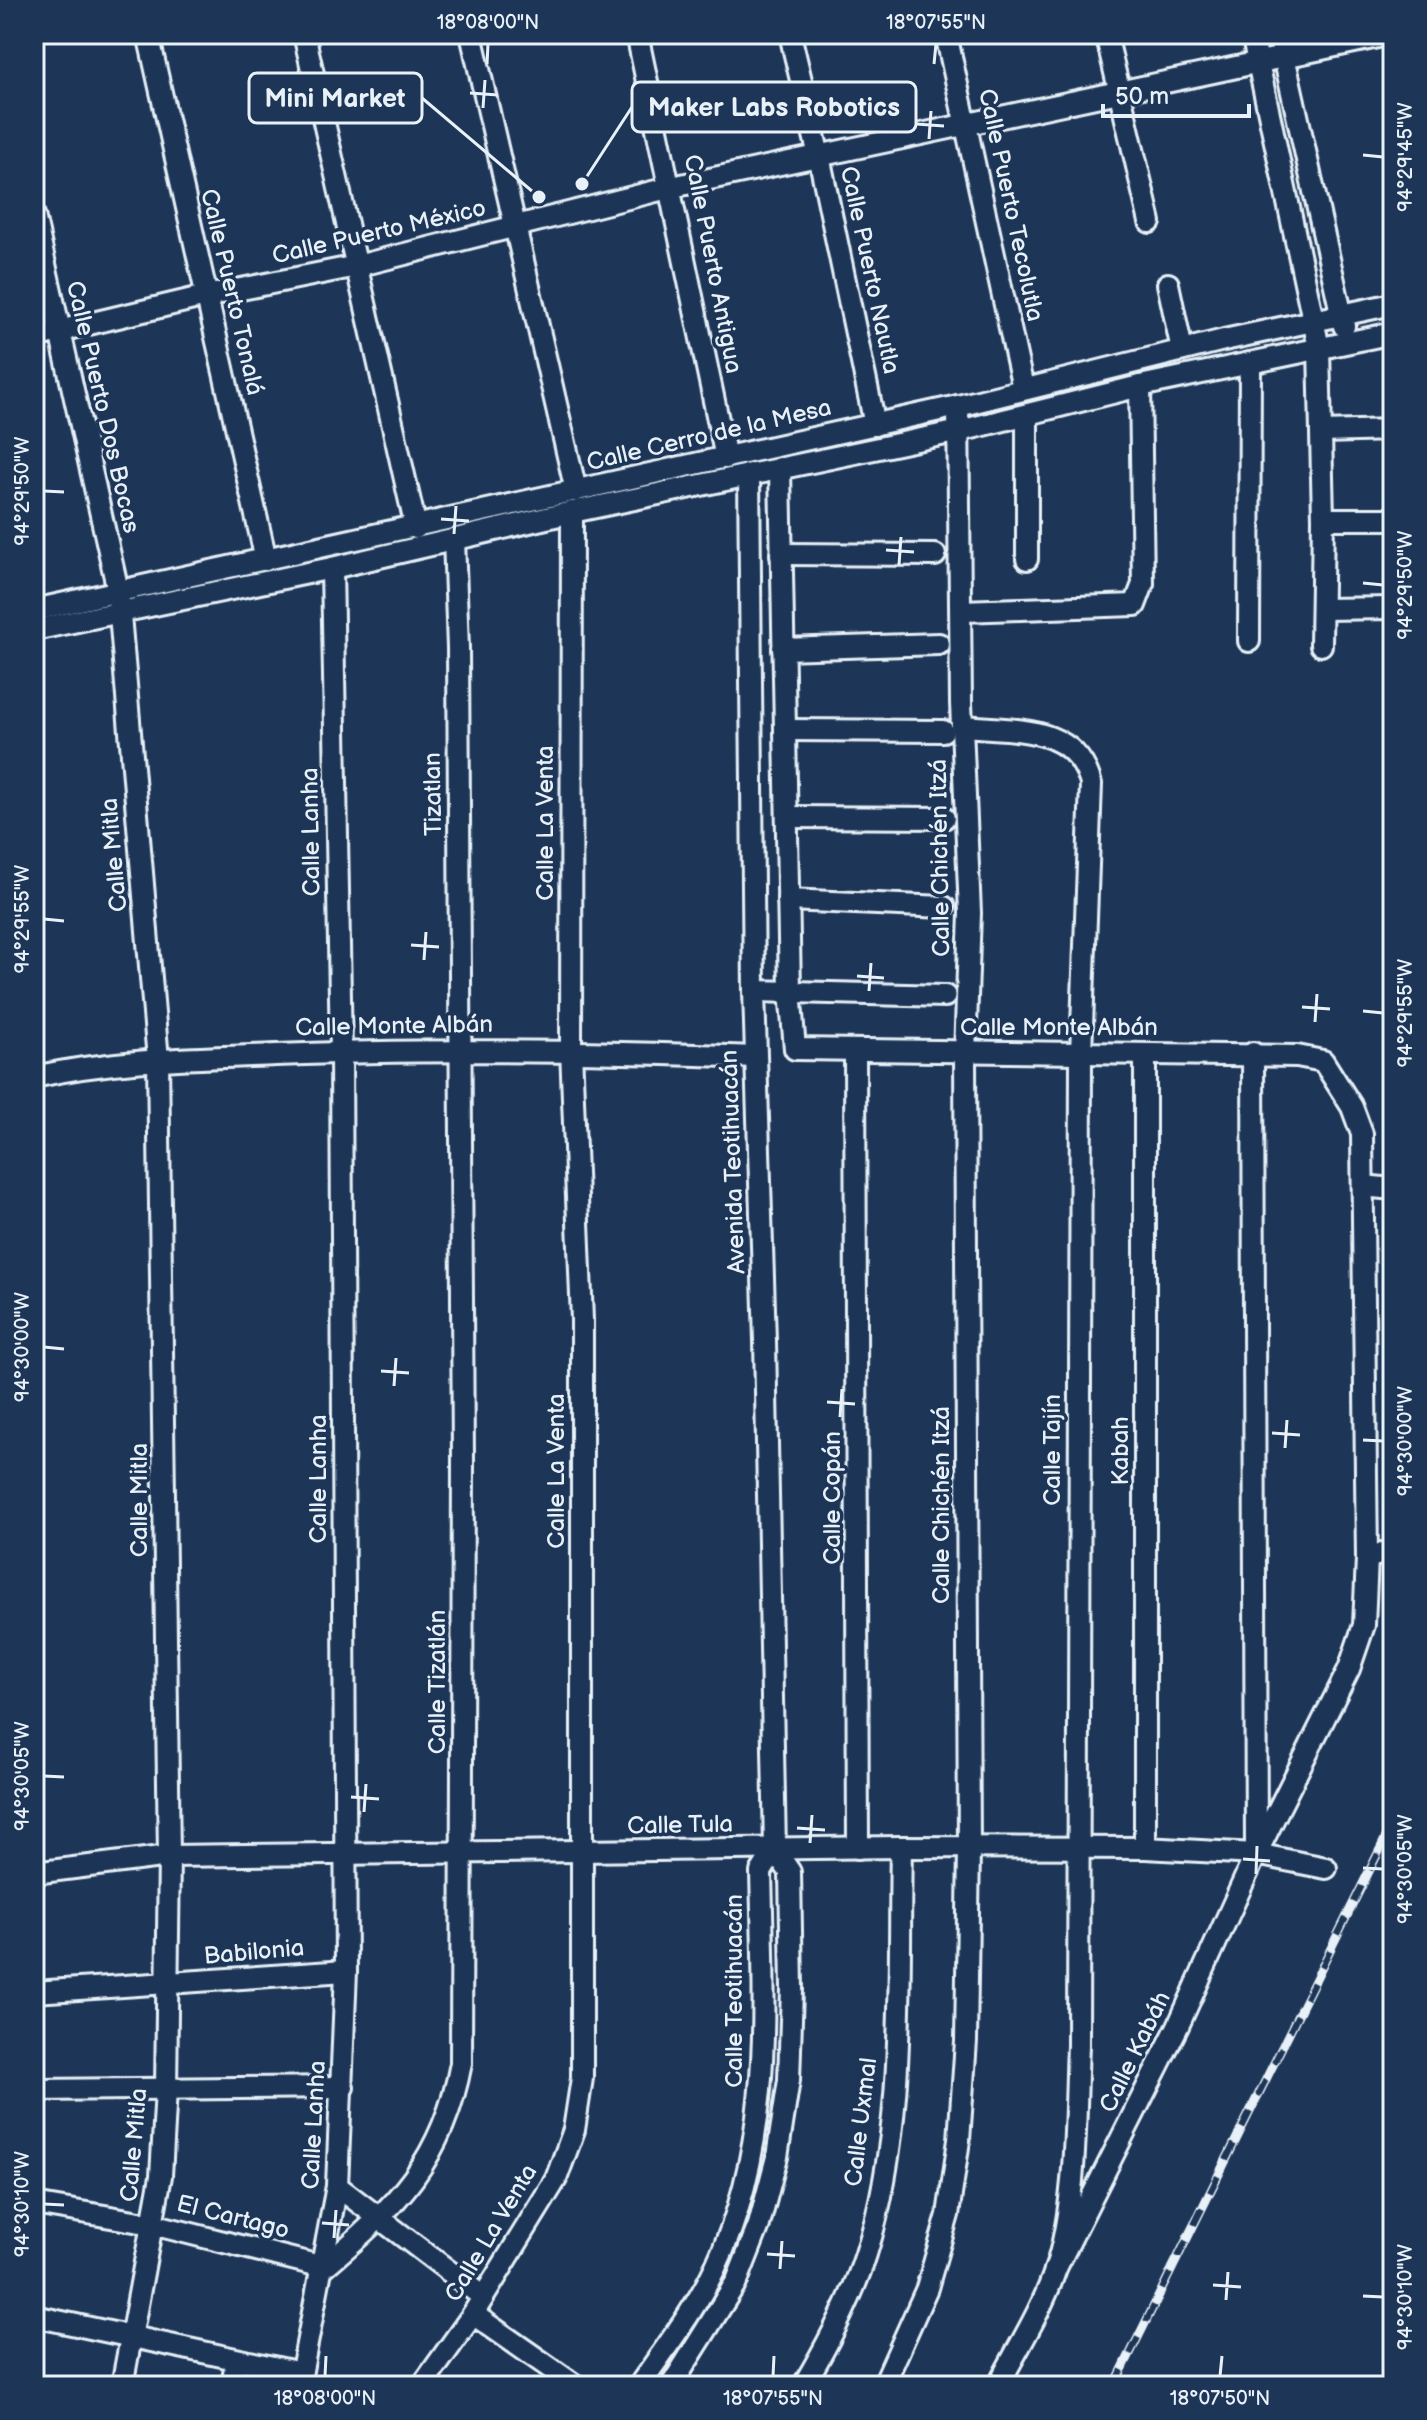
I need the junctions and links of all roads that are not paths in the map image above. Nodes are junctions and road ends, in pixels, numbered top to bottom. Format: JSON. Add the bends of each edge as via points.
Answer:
{"nodes":[{"id":1,"x":148,"y":34,"type":"edge"},
{"id":2,"x":304,"y":34,"type":"edge"},
{"id":3,"x":471,"y":34,"type":"edge"},
{"id":4,"x":637,"y":34,"type":"edge"},
{"id":5,"x":790,"y":34,"type":"edge"},
{"id":6,"x":946,"y":34,"type":"edge"},
{"id":7,"x":1106,"y":34,"type":"edge"},
{"id":8,"x":1252,"y":34,"type":"edge"},
{"id":9,"x":1279,"y":34,"type":"edge"},
{"id":10,"x":1392,"y":34,"type":"edge"},
{"id":11,"x":1285,"y":58,"type":"junction"},
{"id":12,"x":1258,"y":64,"type":"junction"},
{"id":13,"x":1120,"y":93,"type":"junction"},
{"id":14,"x":967,"y":125,"type":"junction"},
{"id":15,"x":819,"y":156,"type":"junction"},
{"id":16,"x":672,"y":187,"type":"junction"},
{"id":17,"x":34,"y":215,"type":"edge"},
{"id":18,"x":1150,"y":222,"type":"dead end"},
{"id":19,"x":517,"y":227,"type":"junction"},
{"id":20,"x":357,"y":266,"type":"junction"},
{"id":21,"x":1168,"y":284,"type":"dead end"},
{"id":22,"x":206,"y":296,"type":"junction"},
{"id":23,"x":1393,"y":304,"type":"edge"},
{"id":24,"x":1342,"y":315,"type":"junction"},
{"id":25,"x":1314,"y":321,"type":"junction"},
{"id":26,"x":59,"y":331,"type":"junction"},
{"id":27,"x":1393,"y":333,"type":"edge"},
{"id":28,"x":34,"y":337,"type":"edge"},
{"id":29,"x":1347,"y":342,"type":"junction"},
{"id":30,"x":1319,"y":348,"type":"junction"},
{"id":31,"x":1182,"y":350,"type":"junction"},
{"id":32,"x":1250,"y":363,"type":"junction"},
{"id":33,"x":1140,"y":386,"type":"junction"},
{"id":34,"x":1023,"y":388,"type":"junction"},
{"id":35,"x":958,"y":406,"type":"junction"},
{"id":36,"x":1027,"y":416,"type":"junction"},
{"id":37,"x":875,"y":425,"type":"junction"},
{"id":38,"x":1393,"y":430,"type":"edge"},
{"id":39,"x":960,"y":431,"type":"junction"},
{"id":40,"x":1322,"y":432,"type":"junction"},
{"id":41,"x":726,"y":458,"type":"junction"},
{"id":42,"x":780,"y":468,"type":"junction"},
{"id":43,"x":749,"y":474,"type":"junction"},
{"id":44,"x":574,"y":502,"type":"junction"},
{"id":45,"x":1323,"y":519,"type":"junction"},
{"id":46,"x":1393,"y":519,"type":"edge"},
{"id":47,"x":416,"y":528,"type":"junction"},
{"id":48,"x":454,"y":539,"type":"junction"},
{"id":49,"x":781,"y":554,"type":"junction"},
{"id":50,"x":935,"y":555,"type":"dead end"},
{"id":51,"x":1027,"y":559,"type":"dead end"},
{"id":52,"x":266,"y":560,"type":"junction"},
{"id":53,"x":332,"y":568,"type":"junction"},
{"id":54,"x":119,"y":601,"type":"junction"},
{"id":55,"x":1393,"y":608,"type":"edge"},
{"id":56,"x":1322,"y":609,"type":"junction"},
{"id":57,"x":34,"y":610,"type":"edge"},
{"id":58,"x":961,"y":611,"type":"junction"},
{"id":59,"x":34,"y":630,"type":"edge"},
{"id":60,"x":1249,"y":641,"type":"dead end"},
{"id":61,"x":939,"y":644,"type":"dead end"},
{"id":62,"x":1321,"y":645,"type":"dead end"},
{"id":63,"x":783,"y":654,"type":"junction"},
{"id":64,"x":752,"y":660,"type":"junction"},
{"id":65,"x":964,"y":726,"type":"junction"},
{"id":66,"x":786,"y":730,"type":"junction"},
{"id":67,"x":943,"y":731,"type":"dead end"},
{"id":68,"x":787,"y":817,"type":"junction"},
{"id":69,"x":944,"y":818,"type":"dead end"},
{"id":70,"x":788,"y":900,"type":"junction"},
{"id":71,"x":944,"y":907,"type":"dead end"},
{"id":72,"x":754,"y":991,"type":"junction"},
{"id":73,"x":790,"y":991,"type":"junction"},
{"id":74,"x":945,"y":996,"type":"dead end"},
{"id":75,"x":462,"y":1048,"type":"junction"},
{"id":76,"x":571,"y":1050,"type":"junction"},
{"id":77,"x":341,"y":1052,"type":"junction"},
{"id":78,"x":855,"y":1052,"type":"junction"},
{"id":79,"x":1081,"y":1053,"type":"junction"},
{"id":80,"x":1253,"y":1053,"type":"junction"},
{"id":81,"x":965,"y":1054,"type":"junction"},
{"id":82,"x":1145,"y":1054,"type":"junction"},
{"id":83,"x":756,"y":1057,"type":"junction"},
{"id":84,"x":158,"y":1060,"type":"junction"},
{"id":85,"x":1323,"y":1061,"type":"joint"},
{"id":86,"x":34,"y":1077,"type":"edge"},
{"id":87,"x":1363,"y":1186,"type":"junction"},
{"id":88,"x":1393,"y":1189,"type":"edge"},
{"id":89,"x":1393,"y":1550,"type":"edge"},
{"id":90,"x":1367,"y":1558,"type":"junction"},
{"id":91,"x":901,"y":1847,"type":"junction"},
{"id":92,"x":858,"y":1848,"type":"junction"},
{"id":93,"x":969,"y":1848,"type":"junction"},
{"id":94,"x":1078,"y":1848,"type":"junction"},
{"id":95,"x":1145,"y":1848,"type":"junction"},
{"id":96,"x":775,"y":1850,"type":"junction"},
{"id":97,"x":463,"y":1853,"type":"junction"},
{"id":98,"x":583,"y":1853,"type":"junction"},
{"id":99,"x":1256,"y":1854,"type":"junction"},
{"id":100,"x":347,"y":1855,"type":"junction"},
{"id":101,"x":169,"y":1856,"type":"junction"},
{"id":102,"x":1326,"y":1868,"type":"dead end"},
{"id":103,"x":34,"y":1873,"type":"edge"},
{"id":104,"x":346,"y":1971,"type":"junction"},
{"id":105,"x":167,"y":1986,"type":"junction"},
{"id":106,"x":34,"y":1992,"type":"edge"},
{"id":107,"x":343,"y":2087,"type":"junction"},
{"id":108,"x":166,"y":2089,"type":"junction"},
{"id":109,"x":34,"y":2090,"type":"edge"},
{"id":110,"x":752,"y":2154,"type":"junction"},
{"id":111,"x":777,"y":2157,"type":"junction"},
{"id":112,"x":337,"y":2186,"type":"junction"},
{"id":113,"x":34,"y":2204,"type":"edge"},
{"id":114,"x":381,"y":2217,"type":"junction"},
{"id":115,"x":152,"y":2224,"type":"junction"},
{"id":116,"x":324,"y":2267,"type":"junction"},
{"id":117,"x":1055,"y":2270,"type":"junction"},
{"id":118,"x":478,"y":2306,"type":"junction"},
{"id":119,"x":34,"y":2316,"type":"edge"},
{"id":120,"x":132,"y":2339,"type":"junction"},
{"id":121,"x":236,"y":2361,"type":"junction"},
{"id":122,"x":300,"y":2380,"type":"edge"},
{"id":123,"x":122,"y":2386,"type":"edge"},
{"id":124,"x":232,"y":2386,"type":"edge"},
{"id":125,"x":422,"y":2386,"type":"edge"},
{"id":126,"x":576,"y":2386,"type":"edge"},
{"id":127,"x":639,"y":2386,"type":"edge"},
{"id":128,"x":671,"y":2386,"type":"edge"},
{"id":129,"x":803,"y":2386,"type":"edge"},
{"id":130,"x":883,"y":2386,"type":"edge"},
{"id":131,"x":998,"y":2386,"type":"edge"}],
"edges":[{"from":1,"to":22,"type":"street","name":"Calle Puerto Tonalá"},
{"from":2,"to":20,"type":"street"},
{"from":3,"to":19,"type":"street","name":"Calle La Venta"},
{"from":4,"to":16,"type":"street","name":"Calle Puerto Antigua"},
{"from":5,"to":15,"type":"street","name":"Calle Puerto Nautla"},
{"from":6,"to":14,"type":"street","name":"Calle Puerto Tecolutla"},
{"from":7,"to":13,"type":"street"},
{"from":8,"to":12,"type":"street"},
{"from":9,"to":11,"type":"street"},
{"from":10,"to":11,"type":"street","name":"Calle Puerto México"},
{"from":11,"to":12,"type":"street","name":"Calle Puerto México"},
{"from":11,"to":24,"type":"street"},
{"from":12,"to":13,"type":"street","name":"Calle Puerto México"},
{"from":12,"to":25,"type":"street"},
{"from":13,"to":14,"type":"street","name":"Calle Puerto México"},
{"from":13,"to":18,"type":"street"},
{"from":14,"to":15,"type":"street","name":"Calle Puerto México"},
{"from":14,"to":34,"type":"street","name":"Calle Puerto Tecolutla"},
{"from":15,"to":16,"type":"street","name":"Calle Puerto México"},
{"from":15,"to":37,"type":"street","name":"Calle Puerto Nautla"},
{"from":16,"to":19,"type":"street","name":"Calle Puerto México"},
{"from":16,"to":41,"type":"street","name":"Calle Puerto Antigua"},
{"from":17,"to":26,"type":"street","name":"Calle Puerto Dos Bocas"},
{"from":19,"to":20,"type":"street","name":"Calle Puerto México"},
{"from":19,"to":44,"type":"street","name":"Calle La Venta"},
{"from":20,"to":22,"type":"street","name":"Calle Puerto México"},
{"from":20,"to":47,"type":"street"},
{"from":21,"to":31,"type":"street"},
{"from":22,"to":26,"type":"street","name":"Calle Puerto México"},
{"from":22,"to":52,"type":"street","name":"Calle Puerto Tonalá"},
{"from":23,"to":24,"type":"street","name":"Calle Cerro de la Mesa"},
{"from":24,"to":25,"type":"street","name":"Calle Cerro de la Mesa"},
{"from":24,"to":29,"type":"street"},
{"from":25,"to":30,"type":"street"},
{"from":25,"to":31,"type":"street","name":"Calle Cerro de la Mesa"},
{"from":26,"to":28,"type":"street","name":"Calle Puerto México"},
{"from":26,"to":54,"type":"street","name":"Calle Puerto Dos Bocas"},
{"from":27,"to":29,"type":"street","name":"Calle Cerro de la Mesa"},
{"from":29,"to":30,"type":"street","name":"Calle Cerro de la Mesa"},
{"from":30,"to":32,"type":"street","name":"Calle Cerro de la Mesa"},
{"from":30,"to":40,"type":"street"},
{"from":31,"to":34,"type":"street","name":"Calle Cerro de la Mesa"},
{"from":32,"to":33,"type":"street","name":"Calle Cerro de la Mesa"},
{"from":32,"to":60,"type":"street"},
{"from":33,"to":36,"type":"street","name":"Calle Cerro de la Mesa"},
{"from":33,"to":58,"type":"street","via":[[1143,584],[1135,605]]},
{"from":34,"to":35,"type":"street","name":"Calle Cerro de la Mesa"},
{"from":35,"to":37,"type":"street","name":"Calle Cerro de la Mesa"},
{"from":35,"to":39,"type":"street","name":"Calle Chichén Itzá"},
{"from":36,"to":39,"type":"street","name":"Calle Cerro de la Mesa"},
{"from":36,"to":51,"type":"street"},
{"from":37,"to":41,"type":"street","name":"Calle Cerro de la Mesa"},
{"from":38,"to":40,"type":"street"},
{"from":39,"to":42,"type":"street","name":"Calle Cerro de la Mesa"},
{"from":39,"to":58,"type":"street","name":"Calle Chichén Itzá"},
{"from":40,"to":45,"type":"street"},
{"from":41,"to":44,"type":"street","name":"Calle Cerro de la Mesa"},
{"from":42,"to":43,"type":"street","name":"Calle Cerro de la Mesa"},
{"from":42,"to":49,"type":"street"},
{"from":43,"to":44,"type":"street","name":"Calle Cerro de la Mesa"},
{"from":43,"to":64,"type":"street","name":"Avenida Teotihuacán"},
{"from":44,"to":47,"type":"street","name":"Calle Cerro de la Mesa"},
{"from":44,"to":48,"type":"street","name":"Calle Cerro de la Mesa"},
{"from":44,"to":76,"type":"street","name":"Calle La Venta"},
{"from":45,"to":46,"type":"street"},
{"from":45,"to":56,"type":"street"},
{"from":47,"to":52,"type":"street","name":"Calle Cerro de la Mesa"},
{"from":48,"to":53,"type":"street","name":"Calle Cerro de la Mesa"},
{"from":48,"to":75,"type":"street","name":"Tizatlan"},
{"from":49,"to":50,"type":"street"},
{"from":49,"to":63,"type":"street"},
{"from":52,"to":54,"type":"street","name":"Calle Cerro de la Mesa"},
{"from":53,"to":54,"type":"street","name":"Calle Cerro de la Mesa"},
{"from":53,"to":77,"type":"street","name":"Calle Lanha"},
{"from":54,"to":57,"type":"street","name":"Calle Cerro de la Mesa"},
{"from":54,"to":59,"type":"street","name":"Calle Cerro de la Mesa"},
{"from":54,"to":84,"type":"street","name":"Calle Mitla"},
{"from":55,"to":56,"type":"street"},
{"from":56,"to":62,"type":"street"},
{"from":58,"to":65,"type":"street","name":"Calle Chichén Itzá"},
{"from":61,"to":63,"type":"street"},
{"from":63,"to":64,"type":"street"},
{"from":63,"to":66,"type":"street"},
{"from":64,"to":72,"type":"street","name":"Avenida Teotihuacán"},
{"from":65,"to":79,"type":"street","name":"Calle Tajín","via":[[1051,736],[1074,749],[1089,774]]},
{"from":65,"to":81,"type":"street","name":"Calle Chichén Itzá","via":[[970,913]]},
{"from":66,"to":67,"type":"street"},
{"from":66,"to":68,"type":"street"},
{"from":68,"to":69,"type":"street"},
{"from":68,"to":70,"type":"street"},
{"from":70,"to":71,"type":"street"},
{"from":70,"to":73,"type":"street"},
{"from":72,"to":73,"type":"street"},
{"from":72,"to":83,"type":"street","name":"Avenida Teotihuacán"},
{"from":73,"to":74,"type":"street"},
{"from":73,"to":78,"type":"street","name":"Calle Monte Albán","via":[[795,1049]]},
{"from":75,"to":76,"type":"street","name":"Calle Monte Albán"},
{"from":75,"to":77,"type":"street","name":"Calle Monte Albán"},
{"from":75,"to":97,"type":"street","name":"Calle Tizatlán"},
{"from":76,"to":83,"type":"street","name":"Calle Monte Albán"},
{"from":76,"to":98,"type":"street","name":"Calle La Venta","via":[[582,1320]]},
{"from":77,"to":84,"type":"street","name":"Calle Monte Albán"},
{"from":77,"to":100,"type":"street","name":"Calle Lanha"},
{"from":78,"to":81,"type":"street","name":"Calle Monte Albán"},
{"from":78,"to":92,"type":"street","name":"Calle Copán"},
{"from":79,"to":81,"type":"street","name":"Calle Monte Albán"},
{"from":79,"to":82,"type":"street","name":"Calle Monte Albán"},
{"from":79,"to":94,"type":"street","name":"Calle Tajín"},
{"from":80,"to":82,"type":"street","name":"Calle Monte Albán"},
{"from":80,"to":85,"type":"street","name":"Calle Monte Albán"},
{"from":80,"to":99,"type":"street"},
{"from":81,"to":93,"type":"street","name":"Calle Chichén Itzá"},
{"from":82,"to":95,"type":"street","name":"Kabah"},
{"from":83,"to":96,"type":"street","name":"Avenida Teotihuacán"},
{"from":84,"to":86,"type":"street","name":"Calle Monte Albán"},
{"from":84,"to":101,"type":"street","name":"Calle Mitla"},
{"from":85,"to":87,"type":"street","name":"Calle Kabáh","via":[[1359,1119]]},
{"from":87,"to":88,"type":"street"},
{"from":87,"to":90,"type":"street","name":"Calle Kabáh"},
{"from":89,"to":90,"type":"street"},
{"from":90,"to":99,"type":"street","name":"Calle Kabáh","via":[[1358,1645]]},
{"from":91,"to":92,"type":"street","name":"Calle Tula"},
{"from":91,"to":93,"type":"street","name":"Calle Tula"},
{"from":91,"to":129,"type":"street","name":"Calle Uxmal","via":[[895,2077],[885,2168],[867,2252],[851,2295]]},
{"from":92,"to":96,"type":"street","name":"Calle Tula"},
{"from":93,"to":94,"type":"street","name":"Calle Tula"},
{"from":93,"to":130,"type":"street","name":"Calle Chichén Itzá","via":[[966,2041],[948,2215],[927,2288]]},
{"from":94,"to":95,"type":"street","name":"Calle Tula"},
{"from":94,"to":117,"type":"street","name":"Calle Kabáh","via":[[1075,2135]]},
{"from":95,"to":99,"type":"street","name":"Calle Tula"},
{"from":96,"to":98,"type":"street","name":"Calle Tula"},
{"from":96,"to":110,"type":"street","name":"Calle Teotihuacán","via":[[761,1872],[763,2079]]},
{"from":96,"to":111,"type":"street","via":[[790,1872],[792,1989],[789,2080]]},
{"from":97,"to":98,"type":"street","name":"Calle Tula"},
{"from":97,"to":100,"type":"street","name":"Calle Tula"},
{"from":97,"to":114,"type":"street","name":"Calle Tizatlán","via":[[461,2063],[456,2090],[426,2160]]},
{"from":98,"to":118,"type":"street","name":"Calle La Venta","via":[[582,2078],[574,2130],[556,2179]]},
{"from":99,"to":102,"type":"street","name":"Calle Tula"},
{"from":99,"to":117,"type":"street","name":"Calle Kabáh","via":[[1178,2026]]},
{"from":100,"to":101,"type":"street","name":"Calle Tula"},
{"from":100,"to":104,"type":"street","name":"Calle Lanha"},
{"from":101,"to":103,"type":"street","name":"Calle Tula"},
{"from":101,"to":105,"type":"street","name":"Calle Mitla"},
{"from":104,"to":105,"type":"street","name":"Babilonia"},
{"from":104,"to":107,"type":"street","name":"Calle Lanha"},
{"from":105,"to":106,"type":"street","name":"Babilonia"},
{"from":105,"to":108,"type":"street","name":"Calle Mitla"},
{"from":107,"to":108,"type":"street"},
{"from":107,"to":112,"type":"street","name":"Calle Lanha"},
{"from":108,"to":109,"type":"street"},
{"from":108,"to":115,"type":"street","name":"Calle Mitla","via":[[161,2176]]},
{"from":110,"to":111,"type":"street"},
{"from":110,"to":127,"type":"street","name":"Calle Teotihuacán","via":[[737,2214],[714,2270]]},
{"from":111,"to":128,"type":"street","via":[[737,2281]]},
{"from":112,"to":114,"type":"street"},
{"from":112,"to":116,"type":"street","name":"Calle Lanha"},
{"from":113,"to":115,"type":"street","name":"El Cartago"},
{"from":114,"to":116,"type":"street","name":"Calle Tizatlán"},
{"from":114,"to":118,"type":"street"},
{"from":115,"to":116,"type":"street","name":"El Cartago"},
{"from":115,"to":120,"type":"street","name":"Calle Mitla"},
{"from":116,"to":122,"type":"street","name":"Calle Lanha"},
{"from":117,"to":131,"type":"street","name":"Calle Kabáh"},
{"from":118,"to":125,"type":"street","name":"Calle La Venta"},
{"from":118,"to":126,"type":"street"},
{"from":119,"to":120,"type":"street"},
{"from":120,"to":121,"type":"street"},
{"from":120,"to":123,"type":"street","name":"Calle Mitla"},
{"from":121,"to":122,"type":"street"},
{"from":121,"to":124,"type":"street"}]}
